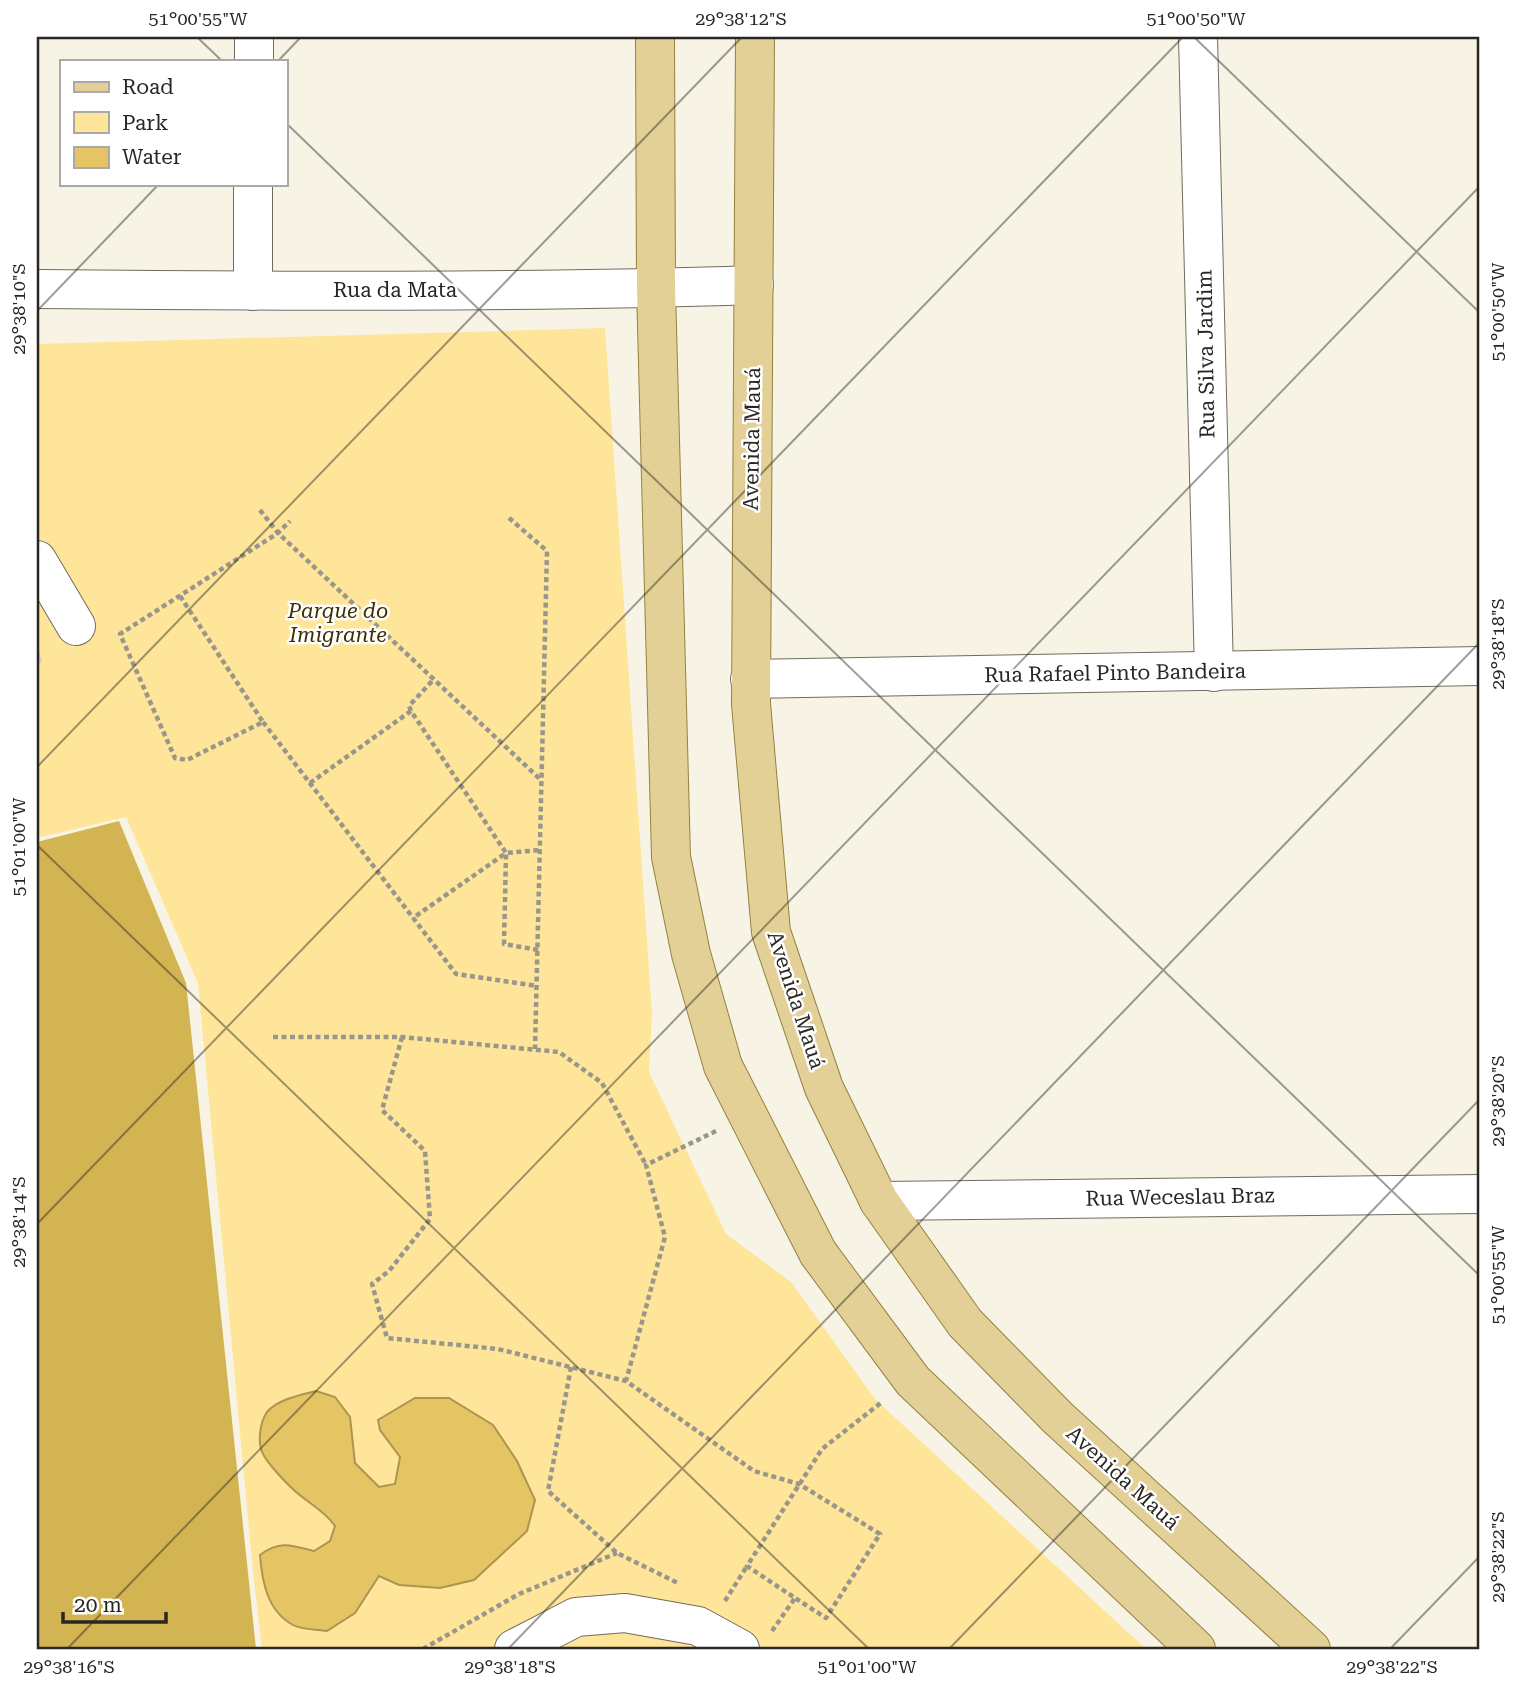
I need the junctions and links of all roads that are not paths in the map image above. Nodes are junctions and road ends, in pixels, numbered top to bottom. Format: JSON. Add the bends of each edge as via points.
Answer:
{"nodes":[{"id":1,"x":254,"y":37,"type":"edge"},
{"id":2,"x":656,"y":37,"type":"edge"},
{"id":3,"x":755,"y":37,"type":"edge"},
{"id":4,"x":1198,"y":37,"type":"edge"},
{"id":5,"x":254,"y":60,"type":"edge"},
{"id":6,"x":253,"y":186,"type":"edge"},
{"id":7,"x":754,"y":285,"type":"junction"},
{"id":8,"x":656,"y":288,"type":"junction"},
{"id":9,"x":37,"y":289,"type":"edge"},
{"id":10,"x":253,"y":291,"type":"junction"},
{"id":11,"x":37,"y":560,"type":"edge"},
{"id":12,"x":76,"y":626,"type":"dead end"},
{"id":13,"x":1480,"y":666,"type":"edge"},
{"id":14,"x":1214,"y":672,"type":"junction"},
{"id":15,"x":750,"y":679,"type":"junction"},
{"id":16,"x":1480,"y":1194,"type":"edge"},
{"id":17,"x":879,"y":1201,"type":"junction"},
{"id":18,"x":753,"y":1644,"type":"edge"},
{"id":19,"x":514,"y":1649,"type":"edge"},
{"id":20,"x":1196,"y":1649,"type":"edge"},
{"id":21,"x":1311,"y":1649,"type":"edge"}],
"edges":[{"from":1,"to":5,"type":"street"},
{"from":2,"to":8,"type":"main road"},
{"from":3,"to":7,"type":"main road","name":"Avenida Mauá"},
{"from":4,"to":14,"type":"street","name":"Rua Silva Jardim"},
{"from":6,"to":10,"type":"street"},
{"from":7,"to":8,"type":"street","name":"Rua da Mata"},
{"from":7,"to":15,"type":"main road","name":"Avenida Mauá"},
{"from":8,"to":10,"type":"street","name":"Rua da Mata"},
{"from":8,"to":20,"type":"main road","via":[[671,857],[691,954],[719,1053],[818,1253],[914,1381]]},
{"from":9,"to":10,"type":"street","name":"Rua da Mata"},
{"from":11,"to":12,"type":"street"},
{"from":13,"to":14,"type":"street","name":"Rua Rafael Pinto Bandeira"},
{"from":14,"to":15,"type":"street","name":"Rua Rafael Pinto Bandeira"},
{"from":15,"to":17,"type":"main road","name":"Avenida Mauá","via":[[771,932],[824,1088]]},
{"from":16,"to":17,"type":"street","name":"Rua Weceslau Braz"},
{"from":17,"to":21,"type":"main road","name":"Avenida Mauá","via":[[972,1329],[1058,1418]]},
{"from":18,"to":19,"type":"street","via":[[698,1626],[625,1613],[576,1617]]}]}
